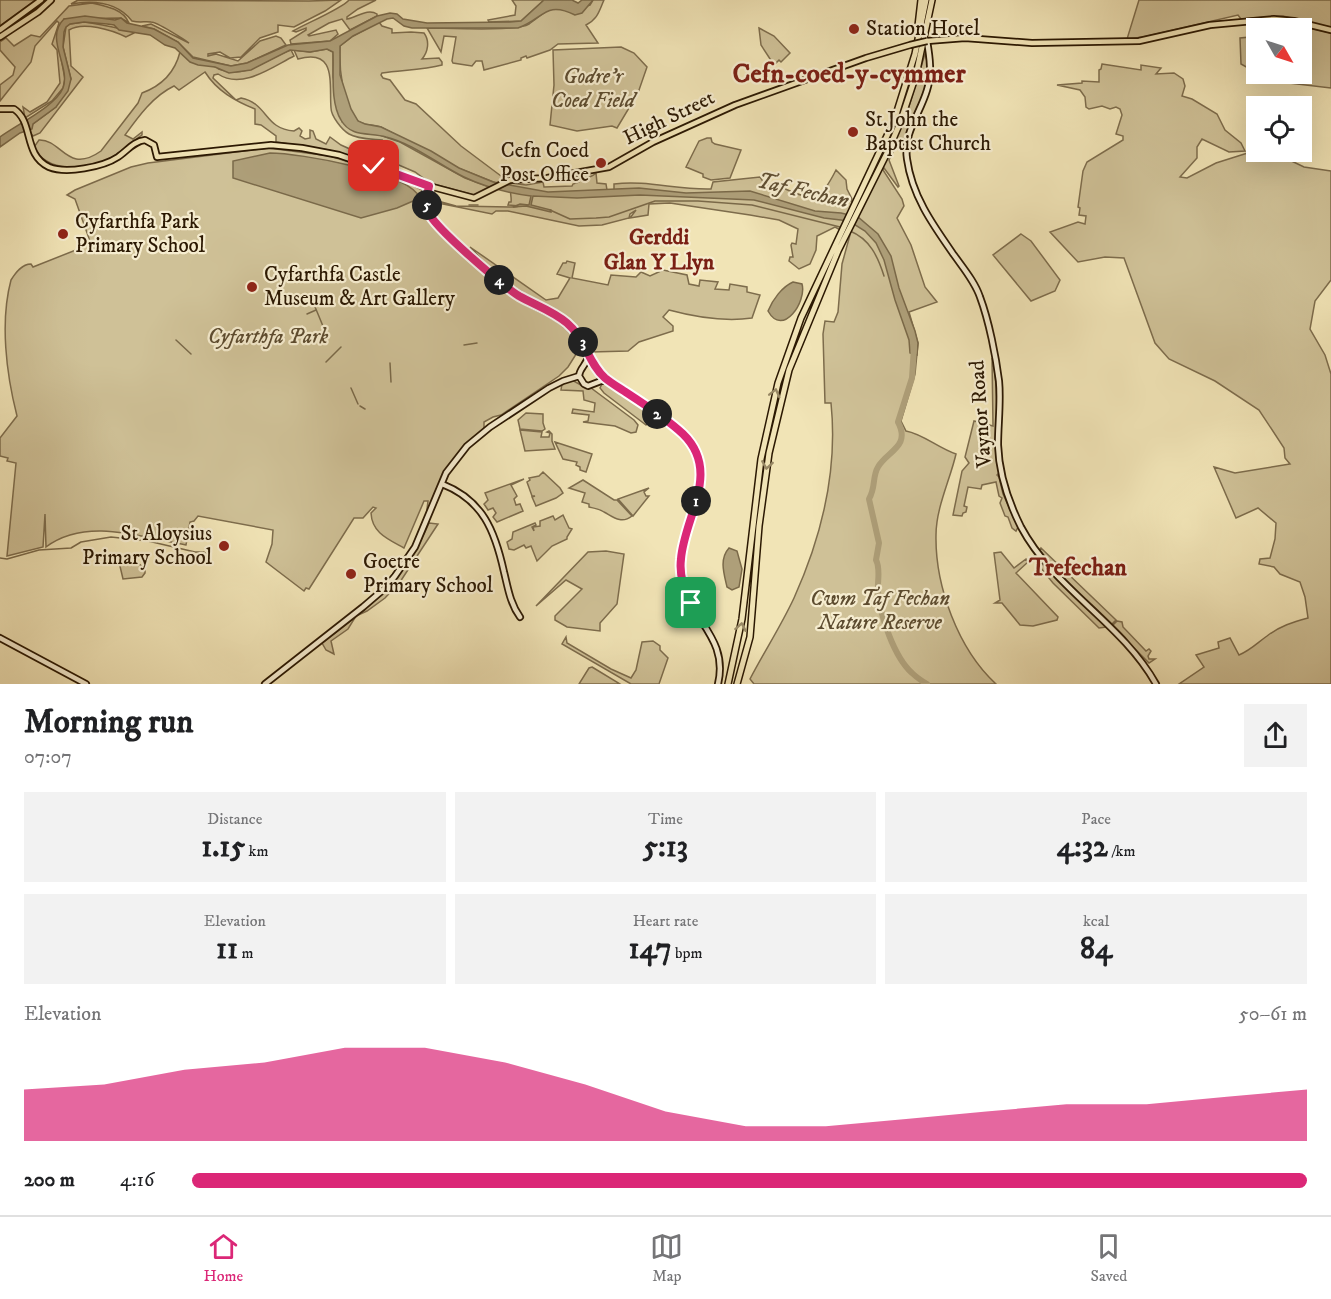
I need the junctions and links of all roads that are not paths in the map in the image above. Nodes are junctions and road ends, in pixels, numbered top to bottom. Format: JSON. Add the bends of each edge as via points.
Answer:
{"nodes":[{"id":1,"x":41,"y":0,"type":"edge"},
{"id":2,"x":51,"y":0,"type":"edge"},
{"id":3,"x":921,"y":0,"type":"edge"},
{"id":4,"x":926,"y":0,"type":"edge"},
{"id":5,"x":932,"y":0,"type":"edge"},
{"id":6,"x":0,"y":30,"type":"edge"},
{"id":7,"x":1331,"y":30,"type":"edge"},
{"id":8,"x":920,"y":33,"type":"junction"},
{"id":9,"x":0,"y":37,"type":"edge"},
{"id":10,"x":927,"y":42,"type":"junction"},
{"id":11,"x":0,"y":110,"type":"edge"},
{"id":12,"x":429,"y":186,"type":"junction"},
{"id":13,"x":864,"y":192,"type":"junction"},
{"id":14,"x":836,"y":250,"type":"junction"},
{"id":15,"x":588,"y":356,"type":"junction"},
{"id":16,"x":585,"y":366,"type":"junction"},
{"id":17,"x":595,"y":366,"type":"junction"},
{"id":18,"x":600,"y":372,"type":"junction"},
{"id":19,"x":579,"y":376,"type":"junction"},
{"id":20,"x":609,"y":381,"type":"junction"},
{"id":21,"x":597,"y":382,"type":"junction"},
{"id":22,"x":442,"y":484,"type":"junction"},
{"id":23,"x":520,"y":617,"type":"dead end"},
{"id":24,"x":0,"y":638,"type":"edge"},
{"id":25,"x":86,"y":684,"type":"edge"},
{"id":26,"x":265,"y":684,"type":"edge"},
{"id":27,"x":718,"y":684,"type":"edge"},
{"id":28,"x":728,"y":684,"type":"edge"},
{"id":29,"x":737,"y":684,"type":"edge"},
{"id":30,"x":1156,"y":684,"type":"edge"}],
"edges":[{"from":1,"to":6,"type":"main road"},
{"from":2,"to":9,"type":"main road"},
{"from":3,"to":8,"type":"highway"},
{"from":4,"to":8,"type":"highway"},
{"from":5,"to":13,"type":"highway","via":[[910,97],[887,153]]},
{"from":7,"to":10,"type":"main road","name":"High Street","via":[[1274,19],[1217,24],[1139,41],[1032,43],[965,38]]},
{"from":8,"to":13,"type":"highway","via":[[894,122]]},
{"from":10,"to":12,"type":"main road","name":"High Street","bridge":true,"via":[[866,58],[735,105],[653,142],[609,167],[502,183],[473,198]]},
{"from":10,"to":30,"type":"street","name":"Vaynor Road","via":[[929,81],[907,139],[907,161],[921,204],[976,287],[984,308],[999,381],[999,454],[1008,498],[1045,562],[1138,655]]},
{"from":11,"to":12,"type":"main road","via":[[14,109],[20,113],[40,161],[60,170],[109,162],[145,140],[154,145],[157,157],[271,145],[339,155]]},
{"from":12,"to":15,"type":"street","via":[[428,211],[433,220],[517,295],[568,324],[581,339]]},
{"from":13,"to":14,"type":"highway"},
{"from":28,"to":14,"type":"highway","one_way":true,"via":[[742,619],[760,459],[777,383],[801,318]]},
{"from":14,"to":29,"type":"highway","one_way":true,"via":[[789,370],[775,422],[759,526],[750,637]]},
{"from":15,"to":16,"type":"street"},
{"from":15,"to":17,"type":"street"},
{"from":16,"to":17,"type":"street"},
{"from":16,"to":19,"type":"street"},
{"from":17,"to":18,"type":"street"},
{"from":18,"to":20,"type":"street"},
{"from":18,"to":21,"type":"street"},
{"from":19,"to":21,"type":"street","via":[[584,384],[591,386]]},
{"from":19,"to":22,"type":"street","via":[[549,388],[478,436],[455,460]]},
{"from":20,"to":21,"type":"street"},
{"from":20,"to":27,"type":"street","via":[[682,434],[697,458],[701,483],[680,570],[688,598],[715,642],[720,662]]},
{"from":22,"to":23,"type":"street","via":[[468,499],[490,527]]},
{"from":22,"to":26,"type":"street","via":[[415,547],[384,589]]},
{"from":24,"to":25,"type":"street"}]}
